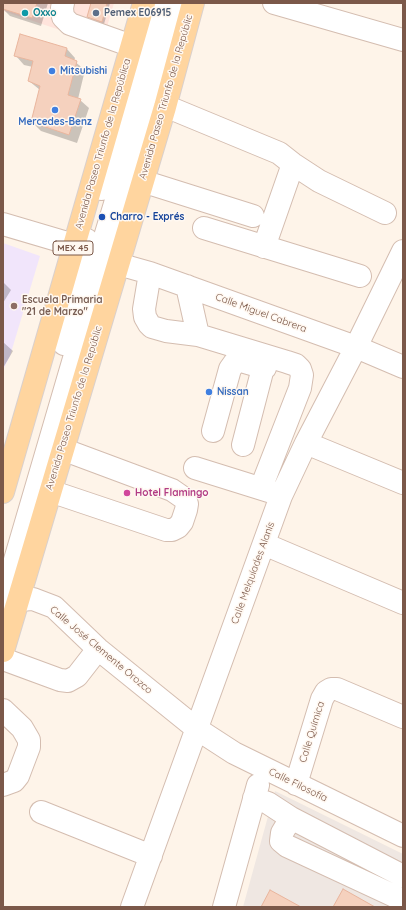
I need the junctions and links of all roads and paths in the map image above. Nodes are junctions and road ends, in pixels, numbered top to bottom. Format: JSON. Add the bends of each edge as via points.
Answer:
{"nodes":[{"id":1,"x":63,"y":3,"type":"edge"},
{"id":2,"x":133,"y":3,"type":"edge"},
{"id":3,"x":144,"y":3,"type":"edge"},
{"id":4,"x":163,"y":3,"type":"edge"},
{"id":5,"x":181,"y":3,"type":"edge"},
{"id":6,"x":193,"y":3,"type":"edge"},
{"id":7,"x":274,"y":3,"type":"edge"},
{"id":8,"x":138,"y":25,"type":"junction"},
{"id":9,"x":403,"y":40,"type":"edge"},
{"id":10,"x":132,"y":46,"type":"junction"},
{"id":11,"x":164,"y":107,"type":"junction"},
{"id":12,"x":293,"y":164,"type":"junction"},
{"id":13,"x":142,"y":180,"type":"junction"},
{"id":14,"x":385,"y":213,"type":"dead end"},
{"id":15,"x":253,"y":216,"type":"dead end"},
{"id":16,"x":3,"y":224,"type":"edge"},
{"id":17,"x":204,"y":228,"type":"dead end"},
{"id":18,"x":74,"y":245,"type":"junction"},
{"id":19,"x":264,"y":247,"type":"junction"},
{"id":20,"x":403,"y":252,"type":"edge"},
{"id":21,"x":118,"y":264,"type":"junction"},
{"id":22,"x":150,"y":273,"type":"junction"},
{"id":23,"x":360,"y":276,"type":"dead end"},
{"id":24,"x":187,"y":286,"type":"junction"},
{"id":25,"x":198,"y":334,"type":"junction"},
{"id":26,"x":356,"y":347,"type":"junction"},
{"id":27,"x":263,"y":368,"type":"junction"},
{"id":28,"x":403,"y":368,"type":"edge"},
{"id":29,"x":213,"y":431,"type":"dead end"},
{"id":30,"x":306,"y":443,"type":"junction"},
{"id":31,"x":243,"y":445,"type":"dead end"},
{"id":32,"x":62,"y":449,"type":"junction"},
{"id":33,"x":276,"y":450,"type":"junction"},
{"id":34,"x":196,"y":468,"type":"dead end"},
{"id":35,"x":403,"y":483,"type":"edge"},
{"id":36,"x":261,"y":488,"type":"junction"},
{"id":37,"x":50,"y":491,"type":"junction"},
{"id":38,"x":3,"y":492,"type":"edge"},
{"id":39,"x":281,"y":496,"type":"junction"},
{"id":40,"x":264,"y":544,"type":"junction"},
{"id":41,"x":3,"y":554,"type":"edge"},
{"id":42,"x":11,"y":601,"type":"edge"},
{"id":43,"x":403,"y":602,"type":"edge"},
{"id":44,"x":98,"y":649,"type":"junction"},
{"id":45,"x":3,"y":651,"type":"edge"},
{"id":46,"x":3,"y":659,"type":"edge"},
{"id":47,"x":3,"y":710,"type":"edge"},
{"id":48,"x":403,"y":717,"type":"edge"},
{"id":49,"x":196,"y":729,"type":"junction"},
{"id":50,"x":262,"y":768,"type":"junction"},
{"id":51,"x":296,"y":784,"type":"junction"},
{"id":52,"x":3,"y":785,"type":"edge"},
{"id":53,"x":254,"y":798,"type":"junction"},
{"id":54,"x":41,"y":812,"type":"dead end"},
{"id":55,"x":291,"y":818,"type":"junction"},
{"id":56,"x":403,"y":836,"type":"edge"},
{"id":57,"x":151,"y":856,"type":"junction"},
{"id":58,"x":403,"y":876,"type":"edge"},
{"id":59,"x":403,"y":900,"type":"edge"},
{"id":60,"x":132,"y":907,"type":"edge"},
{"id":61,"x":224,"y":907,"type":"edge"}],
"edges":[{"from":1,"to":10,"type":"street","via":[[63,17],[70,24]]},
{"from":2,"to":8,"type":"main road"},
{"from":3,"to":8,"type":"main road","name":"Avenida Paseo Triunfo de la República","number":"MEX 45"},
{"from":4,"to":41,"type":"street","via":[[127,126],[108,165],[70,302],[66,338]]},
{"from":5,"to":42,"type":"street","via":[[144,133],[127,164],[90,287],[75,355]]},
{"from":6,"to":11,"type":"main road","name":"Avenida Paseo Triunfo de la Repúblic"},
{"from":7,"to":9,"type":"street"},
{"from":8,"to":10,"type":"main road","name":"Avenida Paseo Triunfo de la República","number":"MEX 45"},
{"from":10,"to":18,"type":"main road","name":"Avenida Paseo Triunfo de la República","number":"MEX 45"},
{"from":11,"to":12,"type":"street","via":[[279,153]]},
{"from":11,"to":13,"type":"main road","name":"Avenida Paseo Triunfo de la Repúblic"},
{"from":12,"to":14,"type":"street"},
{"from":12,"to":19,"type":"street"},
{"from":13,"to":15,"type":"street"},
{"from":13,"to":21,"type":"main road","name":"Avenida Paseo Triunfo de la Repúblic"},
{"from":16,"to":18,"type":"street"},
{"from":17,"to":19,"type":"street"},
{"from":18,"to":38,"type":"main road","name":"Avenida Paseo Triunfo de la República","number":"MEX 45"},
{"from":19,"to":23,"type":"street"},
{"from":20,"to":26,"type":"street","name":"Calle Melquíades Alanís"},
{"from":21,"to":22,"type":"street","name":"Calle Miguel Cabrera"},
{"from":21,"to":32,"type":"main road","name":"Avenida Paseo Triunfo de la Repúblic"},
{"from":22,"to":24,"type":"street","name":"Calle Miguel Cabrera"},
{"from":22,"to":25,"type":"street","via":[[144,309],[149,324],[166,331]]},
{"from":24,"to":25,"type":"street"},
{"from":24,"to":26,"type":"street","name":"Calle Miguel Cabrera"},
{"from":25,"to":33,"type":"street","via":[[296,365],[300,369],[300,388]]},
{"from":26,"to":28,"type":"street","name":"Calle Miguel Cabrera"},
{"from":26,"to":30,"type":"street","name":"Calle Melquíades Alanís"},
{"from":27,"to":29,"type":"street","via":[[241,361],[232,365]]},
{"from":27,"to":31,"type":"street"},
{"from":27,"to":33,"type":"street","via":[[281,373],[287,382],[278,417]]},
{"from":30,"to":35,"type":"street"},
{"from":30,"to":39,"type":"street","name":"Calle Melquíades Alanís"},
{"from":32,"to":37,"type":"main road","name":"Avenida Paseo Triunfo de la Repúblic"},
{"from":32,"to":37,"type":"street","via":[[172,490],[185,499],[186,510],[178,527],[166,530]]},
{"from":33,"to":36,"type":"street"},
{"from":34,"to":36,"type":"street"},
{"from":36,"to":39,"type":"street"},
{"from":37,"to":42,"type":"main road","name":"Avenida Paseo Triunfo de la Repúblic"},
{"from":39,"to":40,"type":"street","name":"Calle Melquíades Alanís"},
{"from":40,"to":43,"type":"street"},
{"from":40,"to":49,"type":"street","name":"Calle Melquíades Alanís"},
{"from":42,"to":44,"type":"street","name":"Calle José Clemente Orozco","via":[[33,599],[54,607]]},
{"from":42,"to":45,"type":"main road","name":"Avenida Paseo Triunfo de la Repúblic"},
{"from":44,"to":46,"type":"street","via":[[77,676],[68,681]]},
{"from":44,"to":49,"type":"street","name":"Calle José Clemente Orozco"},
{"from":47,"to":52,"type":"street","via":[[22,728],[29,740],[29,747],[18,776],[14,781]]},
{"from":48,"to":51,"type":"street","name":"Calle Química","via":[[337,689],[326,692]]},
{"from":49,"to":50,"type":"street","name":"Calle Filosofía"},
{"from":49,"to":57,"type":"street","name":"Calle Melquíades Alanís"},
{"from":50,"to":51,"type":"street","name":"Calle Filosofía"},
{"from":50,"to":53,"type":"street"},
{"from":51,"to":56,"type":"street","name":"Calle Filosofía"},
{"from":53,"to":55,"type":"street","via":[[268,803]]},
{"from":53,"to":61,"type":"street"},
{"from":54,"to":57,"type":"street"},
{"from":55,"to":58,"type":"street"},
{"from":55,"to":59,"type":"street","via":[[282,833],[282,841],[287,846]]},
{"from":57,"to":60,"type":"street","name":"Calle Melquíades Alanís"}]}
